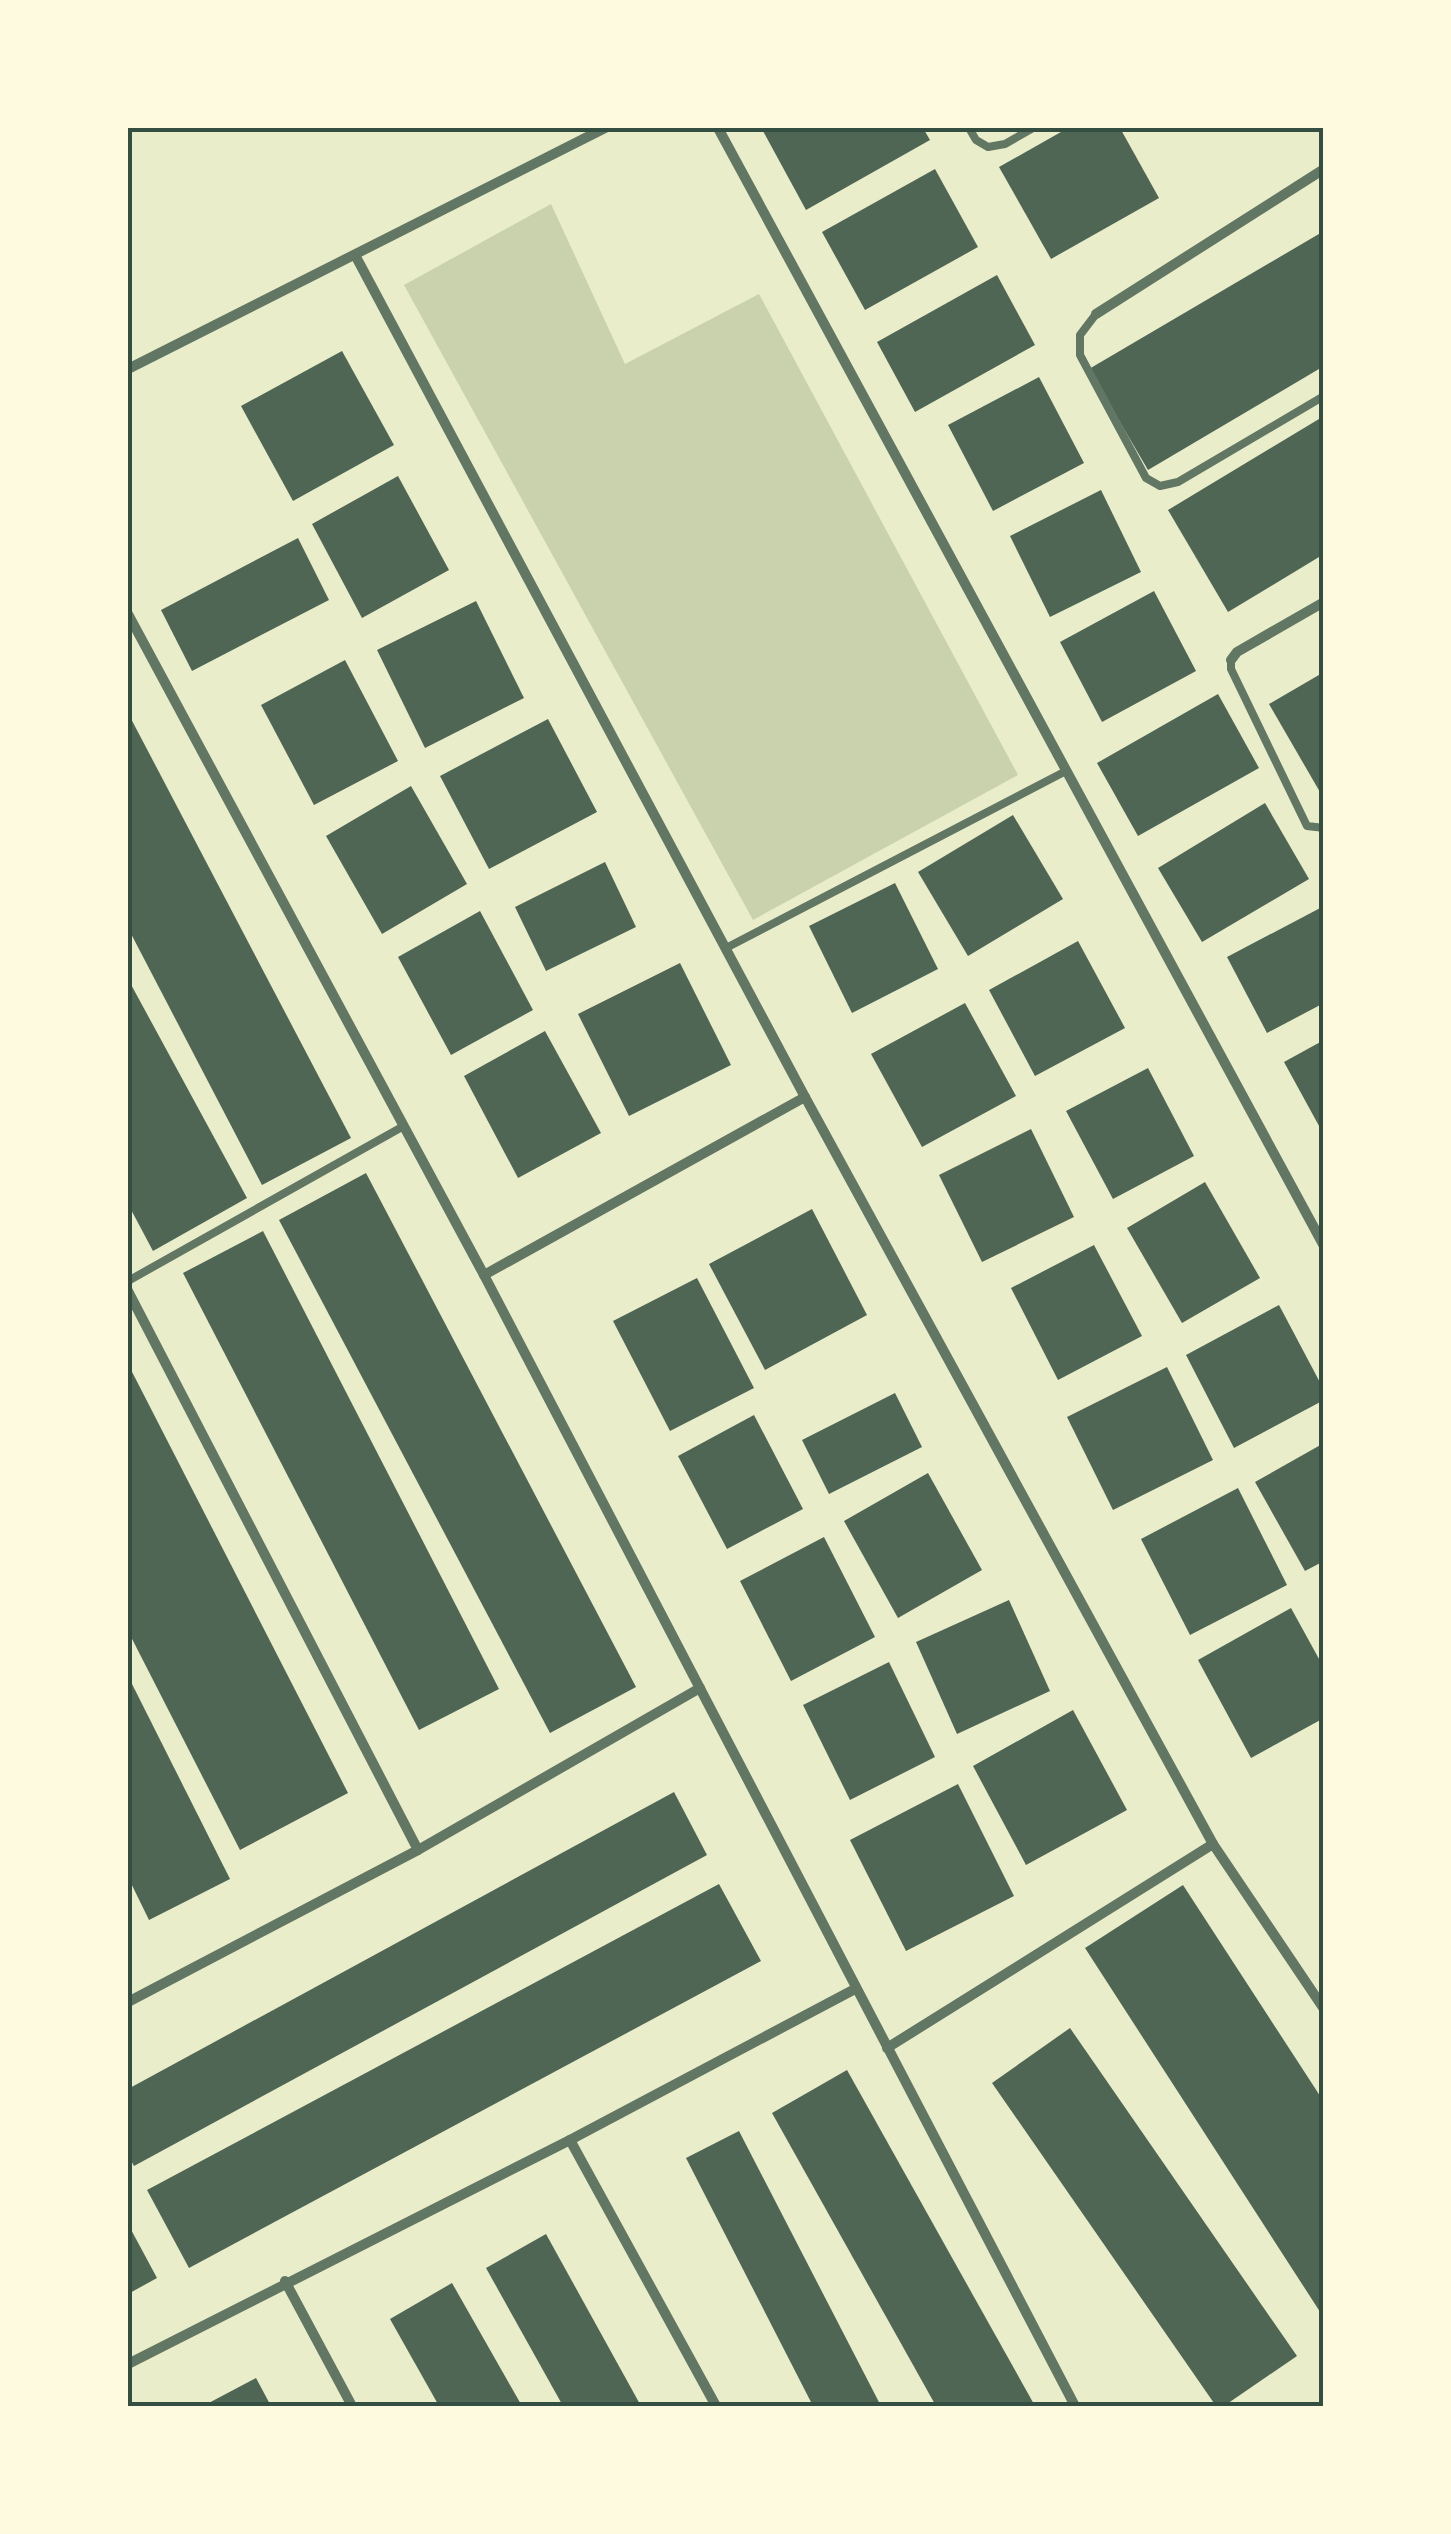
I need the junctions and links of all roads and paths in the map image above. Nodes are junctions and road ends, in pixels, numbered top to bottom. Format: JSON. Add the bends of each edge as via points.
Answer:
{"nodes":[{"id":1,"x":605,"y":128,"type":"edge"},
{"id":2,"x":718,"y":128,"type":"edge"},
{"id":3,"x":969,"y":128,"type":"edge"},
{"id":4,"x":1033,"y":128,"type":"edge"},
{"id":5,"x":1324,"y":169,"type":"edge"},
{"id":6,"x":355,"y":255,"type":"junction"},
{"id":7,"x":1096,"y":314,"type":"joint"},
{"id":8,"x":128,"y":369,"type":"edge"},
{"id":9,"x":1324,"y":396,"type":"edge"},
{"id":10,"x":1324,"y":602,"type":"edge"},
{"id":11,"x":128,"y":614,"type":"edge"},
{"id":12,"x":1231,"y":660,"type":"joint"},
{"id":13,"x":1066,"y":771,"type":"junction"},
{"id":14,"x":1321,"y":829,"type":"edge"},
{"id":15,"x":726,"y":948,"type":"junction"},
{"id":16,"x":806,"y":1096,"type":"junction"},
{"id":17,"x":402,"y":1127,"type":"junction"},
{"id":18,"x":1324,"y":1246,"type":"edge"},
{"id":19,"x":484,"y":1276,"type":"junction"},
{"id":20,"x":128,"y":1281,"type":"edge"},
{"id":21,"x":128,"y":1291,"type":"edge"},
{"id":22,"x":700,"y":1688,"type":"junction"},
{"id":23,"x":1213,"y":1844,"type":"junction"},
{"id":24,"x":418,"y":1850,"type":"junction"},
{"id":25,"x":128,"y":1983,"type":"edge"},
{"id":26,"x":855,"y":1989,"type":"junction"},
{"id":27,"x":131,"y":2000,"type":"edge"},
{"id":28,"x":1324,"y":2009,"type":"edge"},
{"id":29,"x":887,"y":2048,"type":"junction"},
{"id":30,"x":570,"y":2140,"type":"junction"},
{"id":31,"x":284,"y":2281,"type":"junction"},
{"id":32,"x":128,"y":2364,"type":"edge"},
{"id":33,"x":352,"y":2406,"type":"edge"},
{"id":34,"x":716,"y":2406,"type":"edge"},
{"id":35,"x":1076,"y":2406,"type":"edge"}],
"edges":[{"from":1,"to":6,"type":"street"},
{"from":2,"to":13,"type":"street"},
{"from":3,"to":4,"type":"lane","via":[[988,147]]},
{"from":5,"to":7,"type":"street"},
{"from":6,"to":8,"type":"street"},
{"from":6,"to":15,"type":"street"},
{"from":7,"to":9,"type":"lane","via":[[1080,335],[1080,355],[1146,478],[1160,486],[1178,482]]},
{"from":10,"to":12,"type":"street"},
{"from":11,"to":17,"type":"street"},
{"from":12,"to":14,"type":"lane","via":[[1307,826]]},
{"from":13,"to":15,"type":"lane"},
{"from":13,"to":18,"type":"street"},
{"from":15,"to":16,"type":"street"},
{"from":16,"to":19,"type":"street"},
{"from":16,"to":23,"type":"street"},
{"from":17,"to":19,"type":"street"},
{"from":17,"to":20,"type":"lane"},
{"from":19,"to":22,"type":"street"},
{"from":21,"to":24,"type":"street"},
{"from":22,"to":24,"type":"street"},
{"from":22,"to":26,"type":"street"},
{"from":23,"to":28,"type":"street"},
{"from":23,"to":29,"type":"street"},
{"from":24,"to":27,"type":"street"},
{"from":25,"to":27,"type":"street"},
{"from":26,"to":29,"type":"street"},
{"from":26,"to":30,"type":"street"},
{"from":29,"to":35,"type":"street"},
{"from":30,"to":31,"type":"street"},
{"from":30,"to":34,"type":"street"},
{"from":31,"to":32,"type":"street"},
{"from":31,"to":33,"type":"street"}]}
